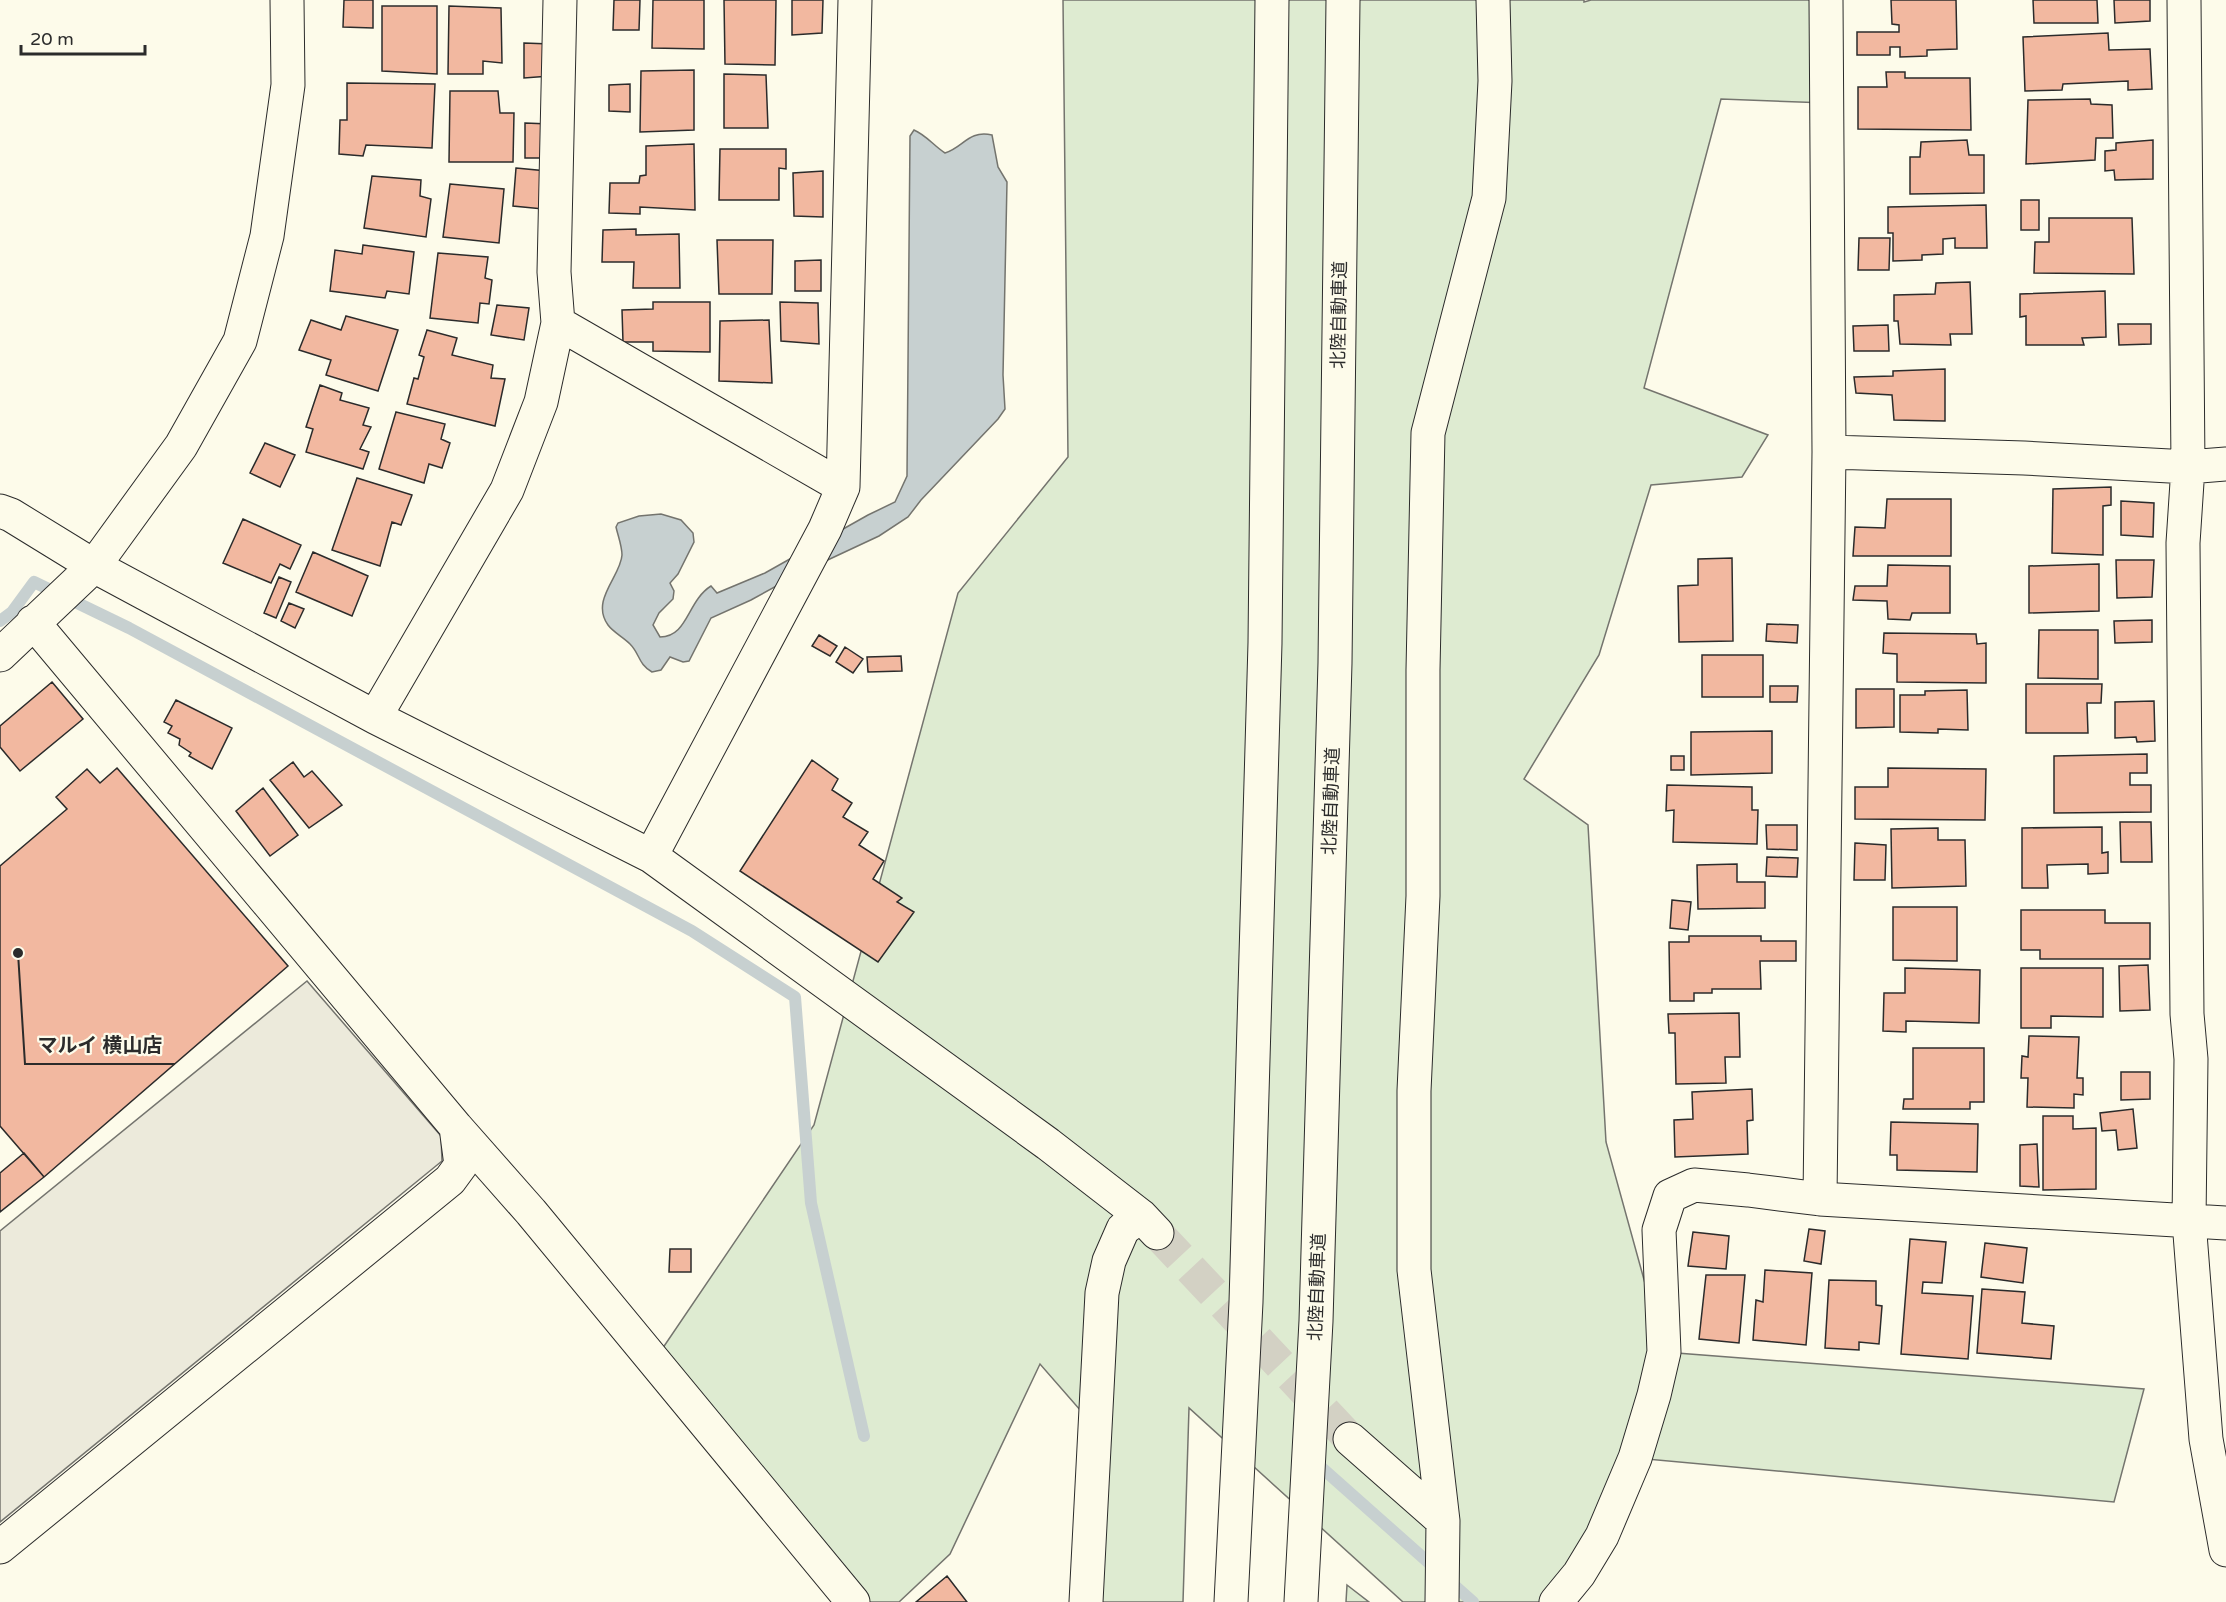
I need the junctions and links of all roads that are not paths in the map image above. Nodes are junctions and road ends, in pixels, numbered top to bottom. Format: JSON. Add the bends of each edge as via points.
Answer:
{"nodes":[{"id":1,"x":287,"y":0,"type":"edge"},
{"id":2,"x":560,"y":0,"type":"edge"},
{"id":3,"x":855,"y":0,"type":"edge"},
{"id":4,"x":1272,"y":0,"type":"edge"},
{"id":5,"x":1343,"y":0,"type":"edge"},
{"id":6,"x":1493,"y":0,"type":"edge"},
{"id":7,"x":1826,"y":0,"type":"edge"},
{"id":8,"x":2184,"y":0,"type":"edge"},
{"id":9,"x":558,"y":323,"type":"junction"},
{"id":10,"x":1828,"y":452,"type":"junction"},
{"id":11,"x":2226,"y":464,"type":"edge"},
{"id":12,"x":2188,"y":466,"type":"junction"},
{"id":13,"x":843,"y":487,"type":"junction"},
{"id":14,"x":0,"y":511,"type":"edge"},
{"id":15,"x":90,"y":570,"type":"junction"},
{"id":16,"x":38,"y":617,"type":"junction"},
{"id":17,"x":0,"y":655,"type":"edge"},
{"id":18,"x":375,"y":717,"type":"junction"},
{"id":19,"x":651,"y":856,"type":"junction"},
{"id":20,"x":456,"y":1127,"type":"junction"},
{"id":21,"x":1820,"y":1199,"type":"junction"},
{"id":22,"x":2188,"y":1221,"type":"junction"},
{"id":23,"x":2226,"y":1223,"type":"edge"},
{"id":24,"x":1350,"y":1439,"type":"tunnel mouth"},
{"id":25,"x":1443,"y":1531,"type":"junction"},
{"id":26,"x":0,"y":1547,"type":"edge"},
{"id":27,"x":2226,"y":1550,"type":"edge"},
{"id":28,"x":853,"y":1602,"type":"edge"},
{"id":29,"x":1086,"y":1602,"type":"edge"},
{"id":30,"x":1230,"y":1602,"type":"edge"},
{"id":31,"x":1301,"y":1602,"type":"edge"},
{"id":32,"x":1442,"y":1602,"type":"edge"},
{"id":33,"x":1556,"y":1602,"type":"edge"}],
"edges":[{"from":1,"to":15,"type":"main road","via":[[288,85],[269,225],[240,341],[181,446]]},
{"from":2,"to":9,"type":"main road","via":[[554,272]]},
{"from":3,"to":13,"type":"main road"},
{"from":4,"to":30,"type":"main road","via":[[1265,655],[1247,1290]]},
{"from":5,"to":31,"type":"main road","name":"北陸自動車道","via":[[1335,663],[1316,1310]]},
{"from":6,"to":25,"type":"main road","via":[[1495,81],[1489,198],[1428,433],[1414,1270]]},
{"from":7,"to":10,"type":"main road"},
{"from":8,"to":12,"type":"main road"},
{"from":9,"to":13,"type":"main road"},
{"from":9,"to":18,"type":"main road","via":[[541,402],[507,490]]},
{"from":10,"to":12,"type":"main road"},
{"from":10,"to":21,"type":"main road"},
{"from":11,"to":12,"type":"main road"},
{"from":12,"to":22,"type":"main road","via":[[2183,555],[2187,1014],[2191,1059]]},
{"from":13,"to":19,"type":"main road","via":[[825,529]]},
{"from":14,"to":15,"type":"main road"},
{"from":15,"to":16,"type":"main road"},
{"from":15,"to":18,"type":"main road"},
{"from":16,"to":17,"type":"main road"},
{"from":16,"to":20,"type":"main road"},
{"from":18,"to":19,"type":"main road"},
{"from":19,"to":29,"type":"main road","via":[[1048,1144],[1149,1224],[1123,1229],[1108,1261],[1102,1293]]},
{"from":20,"to":26,"type":"main road","via":[[461,1165],[450,1180]]},
{"from":20,"to":28,"type":"main road","via":[[531,1212]]},
{"from":21,"to":22,"type":"main road"},
{"from":21,"to":33,"type":"main road","via":[[1694,1185],[1670,1196],[1659,1230],[1664,1352],[1654,1395],[1635,1458],[1602,1536],[1580,1574]]},
{"from":22,"to":23,"type":"main road"},
{"from":22,"to":27,"type":"main road","via":[[2206,1439]]},
{"from":24,"to":25,"type":"main road"},
{"from":25,"to":32,"type":"main road"}]}
